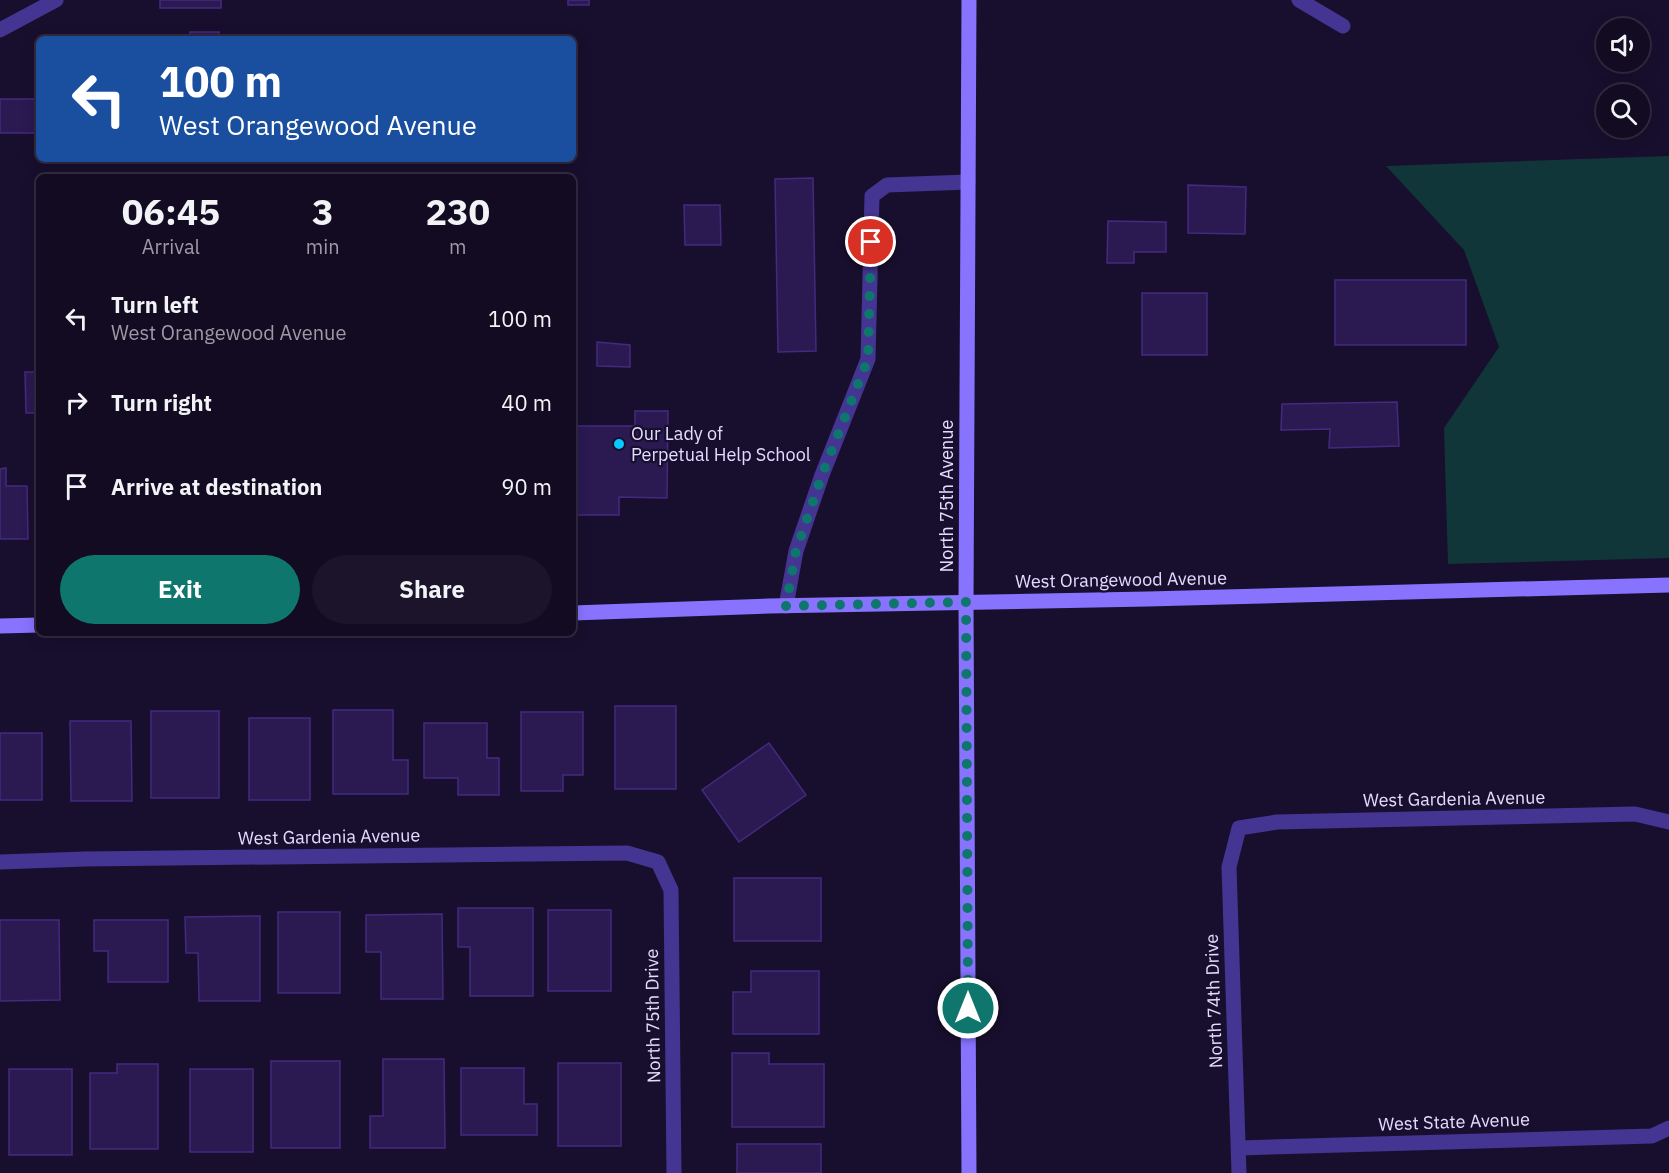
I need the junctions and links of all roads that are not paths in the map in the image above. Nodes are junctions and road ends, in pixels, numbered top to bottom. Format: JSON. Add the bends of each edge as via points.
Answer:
{"nodes":[{"id":1,"x":56,"y":0,"type":"edge"},
{"id":2,"x":969,"y":0,"type":"edge"},
{"id":3,"x":1299,"y":0,"type":"edge"},
{"id":4,"x":1343,"y":26,"type":"dead end"},
{"id":5,"x":0,"y":30,"type":"edge"},
{"id":6,"x":968,"y":182,"type":"junction"},
{"id":7,"x":1669,"y":585,"type":"edge"},
{"id":8,"x":966,"y":602,"type":"junction"},
{"id":9,"x":786,"y":606,"type":"junction"},
{"id":10,"x":576,"y":613,"type":"edge"},
{"id":11,"x":36,"y":625,"type":"edge"},
{"id":12,"x":0,"y":626,"type":"edge"},
{"id":13,"x":1669,"y":822,"type":"edge"},
{"id":14,"x":1239,"y":828,"type":"joint"},
{"id":15,"x":0,"y":862,"type":"edge"},
{"id":16,"x":658,"y":862,"type":"joint"},
{"id":17,"x":1669,"y":1128,"type":"edge"},
{"id":18,"x":1239,"y":1148,"type":"junction"},
{"id":19,"x":674,"y":1173,"type":"edge"},
{"id":20,"x":969,"y":1173,"type":"edge"},
{"id":21,"x":1239,"y":1173,"type":"edge"}],
"edges":[{"from":1,"to":5,"type":"street"},
{"from":2,"to":6,"type":"main road","name":"North 75th Avenue"},
{"from":3,"to":4,"type":"street"},
{"from":6,"to":8,"type":"main road","name":"North 75th Avenue"},
{"from":6,"to":9,"type":"street","via":[[887,185],[872,196],[868,359],[796,551]]},
{"from":7,"to":8,"type":"main road","name":"West Orangewood Avenue"},
{"from":8,"to":9,"type":"main road","name":"West Orangewood Avenue"},
{"from":8,"to":20,"type":"main road","name":"North 75th Avenue"},
{"from":9,"to":10,"type":"main road","name":"West Orangewood Avenue"},
{"from":11,"to":12,"type":"main road"},
{"from":13,"to":14,"type":"street","name":"West Gardenia Avenue","via":[[1635,814],[1277,822]]},
{"from":14,"to":18,"type":"street","name":"North 74th Drive","via":[[1229,867]]},
{"from":15,"to":16,"type":"street","name":"West Gardenia Avenue","via":[[627,853]]},
{"from":16,"to":19,"type":"street","name":"North 75th Drive","via":[[671,890]]},
{"from":17,"to":18,"type":"street","name":"West State Avenue","via":[[1652,1136]]},
{"from":18,"to":21,"type":"street","name":"North 74th Drive"}]}
